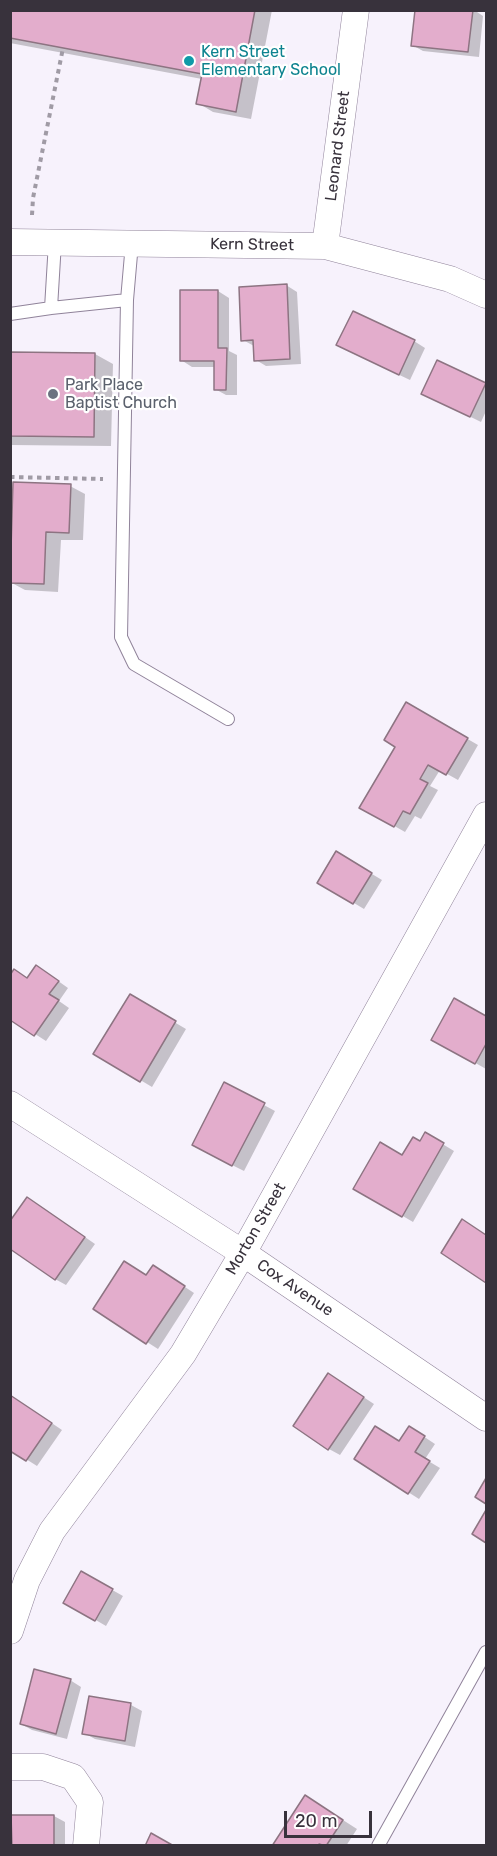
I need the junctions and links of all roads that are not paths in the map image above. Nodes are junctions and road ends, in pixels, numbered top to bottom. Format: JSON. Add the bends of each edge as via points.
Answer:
{"nodes":[{"id":1,"x":356,"y":10,"type":"edge"},
{"id":2,"x":20,"y":242,"type":"edge"},
{"id":3,"x":56,"y":242,"type":"junction"},
{"id":4,"x":132,"y":243,"type":"junction"},
{"id":5,"x":325,"y":246,"type":"junction"},
{"id":6,"x":486,"y":295,"type":"edge"},
{"id":7,"x":127,"y":300,"type":"junction"},
{"id":8,"x":51,"y":308,"type":"junction"},
{"id":9,"x":10,"y":314,"type":"edge"},
{"id":10,"x":228,"y":719,"type":"dead end"},
{"id":11,"x":486,"y":815,"type":"edge"},
{"id":12,"x":10,"y":1104,"type":"edge"},
{"id":13,"x":243,"y":1253,"type":"junction"},
{"id":14,"x":486,"y":1418,"type":"edge"},
{"id":15,"x":10,"y":1631,"type":"edge"},
{"id":16,"x":486,"y":1652,"type":"edge"},
{"id":17,"x":10,"y":1767,"type":"edge"},
{"id":18,"x":86,"y":1845,"type":"edge"},
{"id":19,"x":378,"y":1845,"type":"edge"}],
"edges":[{"from":1,"to":5,"type":"street","name":"Leonard Street"},
{"from":2,"to":3,"type":"street","name":"Kern Street"},
{"from":3,"to":4,"type":"street","name":"Kern Street"},
{"from":3,"to":8,"type":"lane"},
{"from":4,"to":5,"type":"street","name":"Kern Street"},
{"from":4,"to":7,"type":"lane"},
{"from":5,"to":6,"type":"street","name":"Kern Street","via":[[450,279]]},
{"from":7,"to":8,"type":"lane"},
{"from":7,"to":10,"type":"lane","via":[[121,637],[134,664]]},
{"from":8,"to":9,"type":"lane"},
{"from":11,"to":13,"type":"street","name":"Morton Street"},
{"from":12,"to":13,"type":"street","name":"Cox Avenue"},
{"from":13,"to":14,"type":"street","name":"Cox Avenue"},
{"from":13,"to":15,"type":"street","name":"Morton Street","via":[[183,1354],[52,1531],[27,1580]]},
{"from":16,"to":19,"type":"lane"},
{"from":17,"to":18,"type":"street","via":[[43,1767],[74,1778],[90,1802]]}]}
